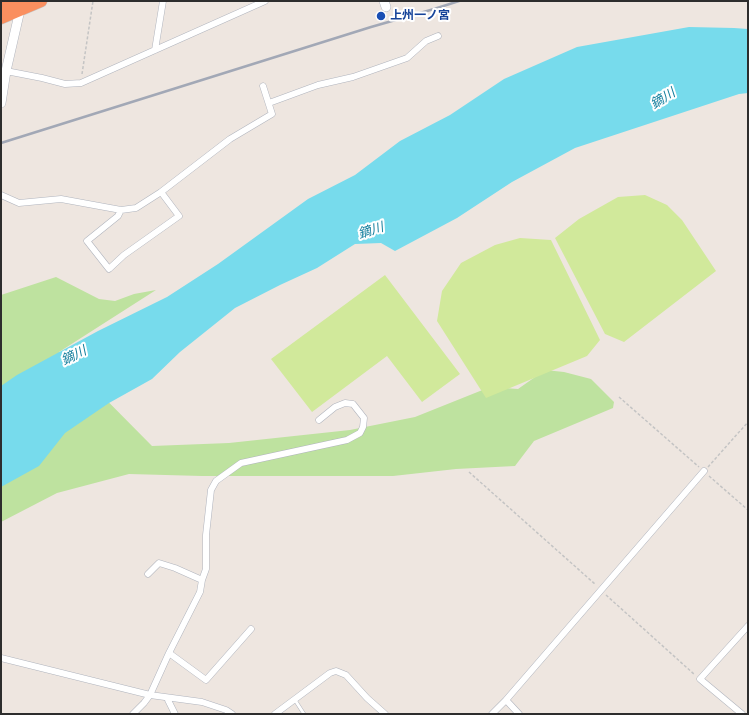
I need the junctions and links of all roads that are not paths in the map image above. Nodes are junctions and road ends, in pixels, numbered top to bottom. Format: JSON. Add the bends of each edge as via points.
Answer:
{"nodes":[{"id":1,"x":40,"y":1,"type":"edge"},
{"id":2,"x":163,"y":1,"type":"edge"},
{"id":3,"x":265,"y":1,"type":"edge"},
{"id":4,"x":20,"y":4,"type":"edge"},
{"id":5,"x":1,"y":8,"type":"edge"},
{"id":6,"x":1,"y":18,"type":"edge"},
{"id":7,"x":438,"y":36,"type":"dead end"},
{"id":8,"x":155,"y":50,"type":"junction"},
{"id":9,"x":6,"y":71,"type":"junction"},
{"id":10,"x":263,"y":86,"type":"dead end"},
{"id":11,"x":1,"y":103,"type":"edge"},
{"id":12,"x":269,"y":103,"type":"junction"},
{"id":13,"x":161,"y":192,"type":"junction"},
{"id":14,"x":1,"y":195,"type":"edge"},
{"id":15,"x":121,"y":210,"type":"junction"},
{"id":16,"x":320,"y":420,"type":"dead end"},
{"id":17,"x":704,"y":471,"type":"road end"},
{"id":18,"x":148,"y":574,"type":"dead end"},
{"id":19,"x":202,"y":580,"type":"junction"},
{"id":20,"x":748,"y":626,"type":"edge"},
{"id":21,"x":251,"y":629,"type":"dead end"},
{"id":22,"x":169,"y":653,"type":"junction"},
{"id":23,"x":1,"y":658,"type":"edge"},
{"id":24,"x":150,"y":695,"type":"junction"},
{"id":25,"x":167,"y":698,"type":"junction"},
{"id":26,"x":295,"y":700,"type":"junction"},
{"id":27,"x":506,"y":700,"type":"junction"},
{"id":28,"x":748,"y":708,"type":"edge"},
{"id":29,"x":133,"y":714,"type":"edge"},
{"id":30,"x":175,"y":714,"type":"edge"},
{"id":31,"x":232,"y":714,"type":"edge"},
{"id":32,"x":275,"y":714,"type":"edge"},
{"id":33,"x":304,"y":714,"type":"edge"},
{"id":34,"x":384,"y":714,"type":"edge"},
{"id":35,"x":492,"y":714,"type":"edge"},
{"id":36,"x":519,"y":714,"type":"edge"},
{"id":37,"x":742,"y":714,"type":"edge"}],
"edges":[{"from":1,"to":4,"type":"highway"},
{"from":2,"to":8,"type":"street"},
{"from":3,"to":8,"type":"street"},
{"from":4,"to":5,"type":"highway"},
{"from":4,"to":6,"type":"highway"},
{"from":4,"to":9,"type":"main road"},
{"from":7,"to":12,"type":"street","via":[[426,41],[407,58]]},
{"from":8,"to":9,"type":"street","via":[[81,83],[65,84]]},
{"from":9,"to":11,"type":"main road"},
{"from":10,"to":12,"type":"street"},
{"from":12,"to":13,"type":"street","via":[[272,114],[230,139]]},
{"from":13,"to":15,"type":"street","via":[[136,208]]},
{"from":13,"to":15,"type":"street","via":[[179,216],[124,255],[109,269],[87,241],[118,216]]},
{"from":14,"to":15,"type":"street","via":[[19,203],[61,199]]},
{"from":16,"to":19,"type":"street","via":[[335,407],[345,404],[353,404],[364,418],[360,433],[348,440],[241,463],[216,481],[211,490],[206,535],[206,569]]},
{"from":17,"to":27,"type":"street"},
{"from":18,"to":19,"type":"street","via":[[159,563]]},
{"from":19,"to":22,"type":"street","via":[[200,592]]},
{"from":20,"to":37,"type":"street","via":[[700,679]]},
{"from":21,"to":22,"type":"street","via":[[206,680]]},
{"from":22,"to":24,"type":"street"},
{"from":23,"to":24,"type":"street"},
{"from":24,"to":25,"type":"street"},
{"from":24,"to":29,"type":"street"},
{"from":25,"to":30,"type":"street"},
{"from":25,"to":31,"type":"street","via":[[202,702]]},
{"from":26,"to":32,"type":"street"},
{"from":26,"to":33,"type":"lane"},
{"from":26,"to":34,"type":"street","via":[[336,671],[346,675]]},
{"from":27,"to":35,"type":"street"},
{"from":27,"to":36,"type":"street"},
{"from":28,"to":37,"type":"street"}]}
